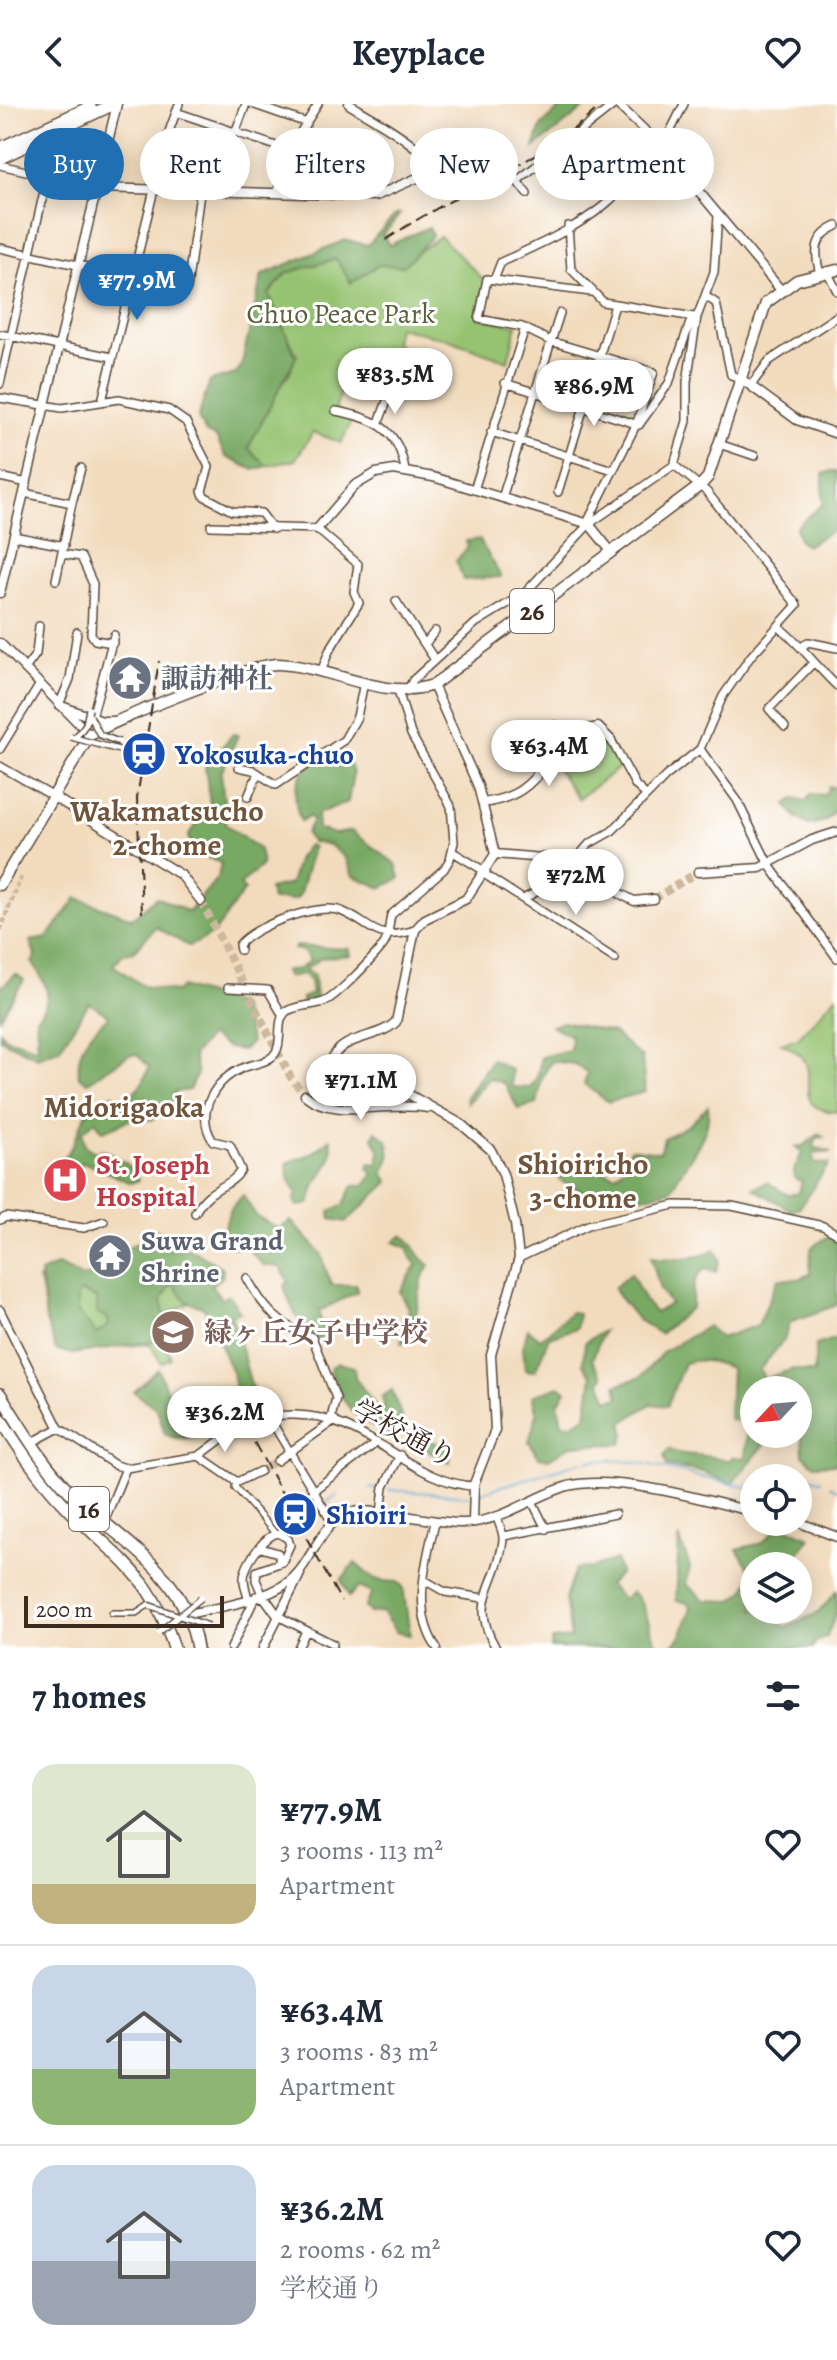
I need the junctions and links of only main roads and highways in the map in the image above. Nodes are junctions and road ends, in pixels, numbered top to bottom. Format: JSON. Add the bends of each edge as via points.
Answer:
{"nodes":[{"id":1,"x":97,"y":104,"type":"edge"},
{"id":2,"x":116,"y":104,"type":"edge"},
{"id":3,"x":0,"y":148,"type":"edge"},
{"id":4,"x":0,"y":158,"type":"edge"},
{"id":5,"x":828,"y":272,"type":"edge"},
{"id":6,"x":4,"y":871,"type":"edge"},
{"id":7,"x":0,"y":885,"type":"edge"},
{"id":8,"x":0,"y":1394,"type":"edge"},
{"id":9,"x":0,"y":1418,"type":"edge"},
{"id":10,"x":174,"y":1648,"type":"edge"},
{"id":11,"x":197,"y":1648,"type":"edge"}],
"edges":[{"from":1,"to":3,"type":"highway"},
{"from":2,"to":4,"type":"highway"},
{"from":5,"to":6,"type":"main road","number":"26","via":[[780,289],[766,303],[701,485],[433,685],[402,690],[272,664],[115,721],[96,738]]},
{"from":6,"to":7,"type":"main road"},
{"from":8,"to":11,"type":"highway","number":"16","via":[[51,1471],[164,1574]]},
{"from":9,"to":10,"type":"highway","number":"16","via":[[41,1478],[147,1585]]}]}
